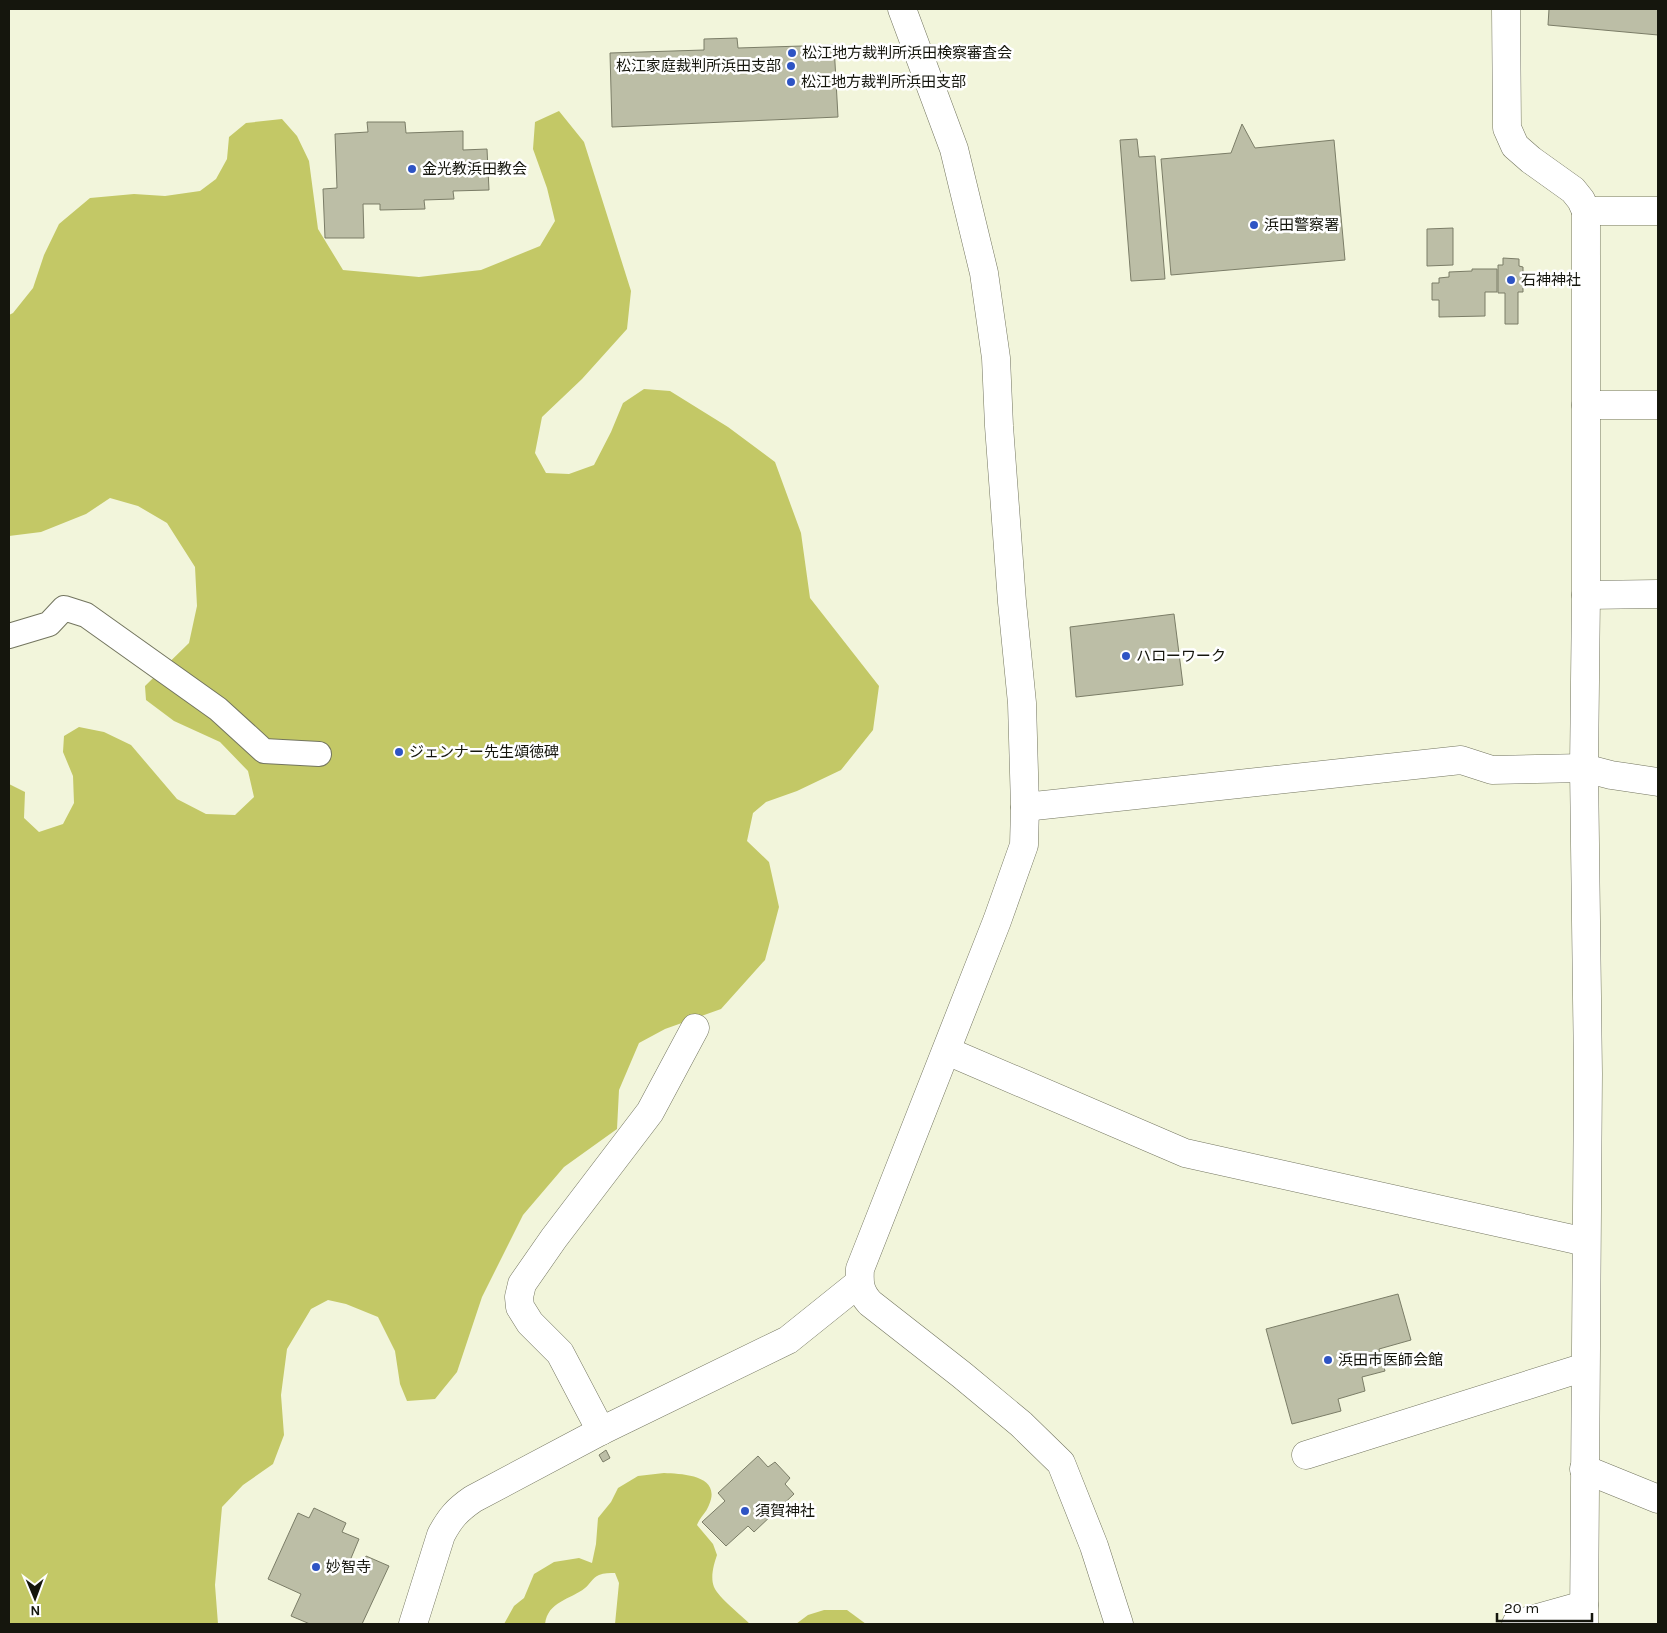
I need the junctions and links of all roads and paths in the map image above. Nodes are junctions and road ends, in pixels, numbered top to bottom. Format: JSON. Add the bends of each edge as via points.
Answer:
{"nodes":[{"id":1,"x":902,"y":9,"type":"edge"},
{"id":2,"x":1506,"y":9,"type":"edge"},
{"id":3,"x":1586,"y":211,"type":"junction"},
{"id":4,"x":1658,"y":211,"type":"edge"},
{"id":5,"x":1586,"y":405,"type":"junction"},
{"id":6,"x":1658,"y":405,"type":"edge"},
{"id":7,"x":1658,"y":594,"type":"edge"},
{"id":8,"x":1586,"y":595,"type":"junction"},
{"id":9,"x":9,"y":636,"type":"edge"},
{"id":10,"x":319,"y":754,"type":"dead end"},
{"id":11,"x":1584,"y":768,"type":"junction"},
{"id":12,"x":1658,"y":782,"type":"edge"},
{"id":13,"x":1025,"y":807,"type":"junction"},
{"id":14,"x":695,"y":1028,"type":"dead end"},
{"id":15,"x":947,"y":1051,"type":"junction"},
{"id":16,"x":1586,"y":1242,"type":"junction"},
{"id":17,"x":859,"y":1283,"type":"junction"},
{"id":18,"x":1585,"y":1367,"type":"junction"},
{"id":19,"x":601,"y":1431,"type":"junction"},
{"id":20,"x":1306,"y":1454,"type":"dead end"},
{"id":21,"x":1584,"y":1469,"type":"junction"},
{"id":22,"x":1658,"y":1499,"type":"edge"},
{"id":23,"x":1584,"y":1614,"type":"edge"},
{"id":24,"x":413,"y":1624,"type":"edge"},
{"id":25,"x":1119,"y":1624,"type":"edge"},
{"id":26,"x":1516,"y":1624,"type":"edge"}],
"edges":[{"from":1,"to":13,"type":"street","via":[[954,149],[984,273],[996,358],[1022,703]]},
{"from":2,"to":3,"type":"street","via":[[1507,128],[1515,146],[1572,190]]},
{"from":3,"to":4,"type":"street"},
{"from":3,"to":5,"type":"street"},
{"from":5,"to":6,"type":"street"},
{"from":5,"to":8,"type":"street"},
{"from":7,"to":8,"type":"street"},
{"from":8,"to":11,"type":"street"},
{"from":9,"to":10,"type":"street","via":[[49,624],[64,608],[86,615],[218,709],[264,751]]},
{"from":11,"to":12,"type":"street"},
{"from":11,"to":13,"type":"street","via":[[1492,770],[1461,760]]},
{"from":11,"to":16,"type":"street","via":[[1588,1073]]},
{"from":13,"to":15,"type":"street","via":[[1024,845]]},
{"from":14,"to":19,"type":"street","via":[[650,1112],[554,1238],[522,1284],[519,1296],[520,1307],[530,1323],[560,1353]]},
{"from":15,"to":16,"type":"street","via":[[1185,1153]]},
{"from":15,"to":17,"type":"street","via":[[860,1269]]},
{"from":16,"to":18,"type":"street"},
{"from":17,"to":19,"type":"street","via":[[788,1340]]},
{"from":17,"to":25,"type":"street","via":[[870,1303],[1014,1418],[1061,1462],[1094,1546]]},
{"from":18,"to":20,"type":"street"},
{"from":18,"to":21,"type":"street"},
{"from":19,"to":24,"type":"street","via":[[473,1499],[457,1511],[441,1535]]},
{"from":21,"to":22,"type":"street"},
{"from":21,"to":23,"type":"street"},
{"from":23,"to":26,"type":"street"}]}
